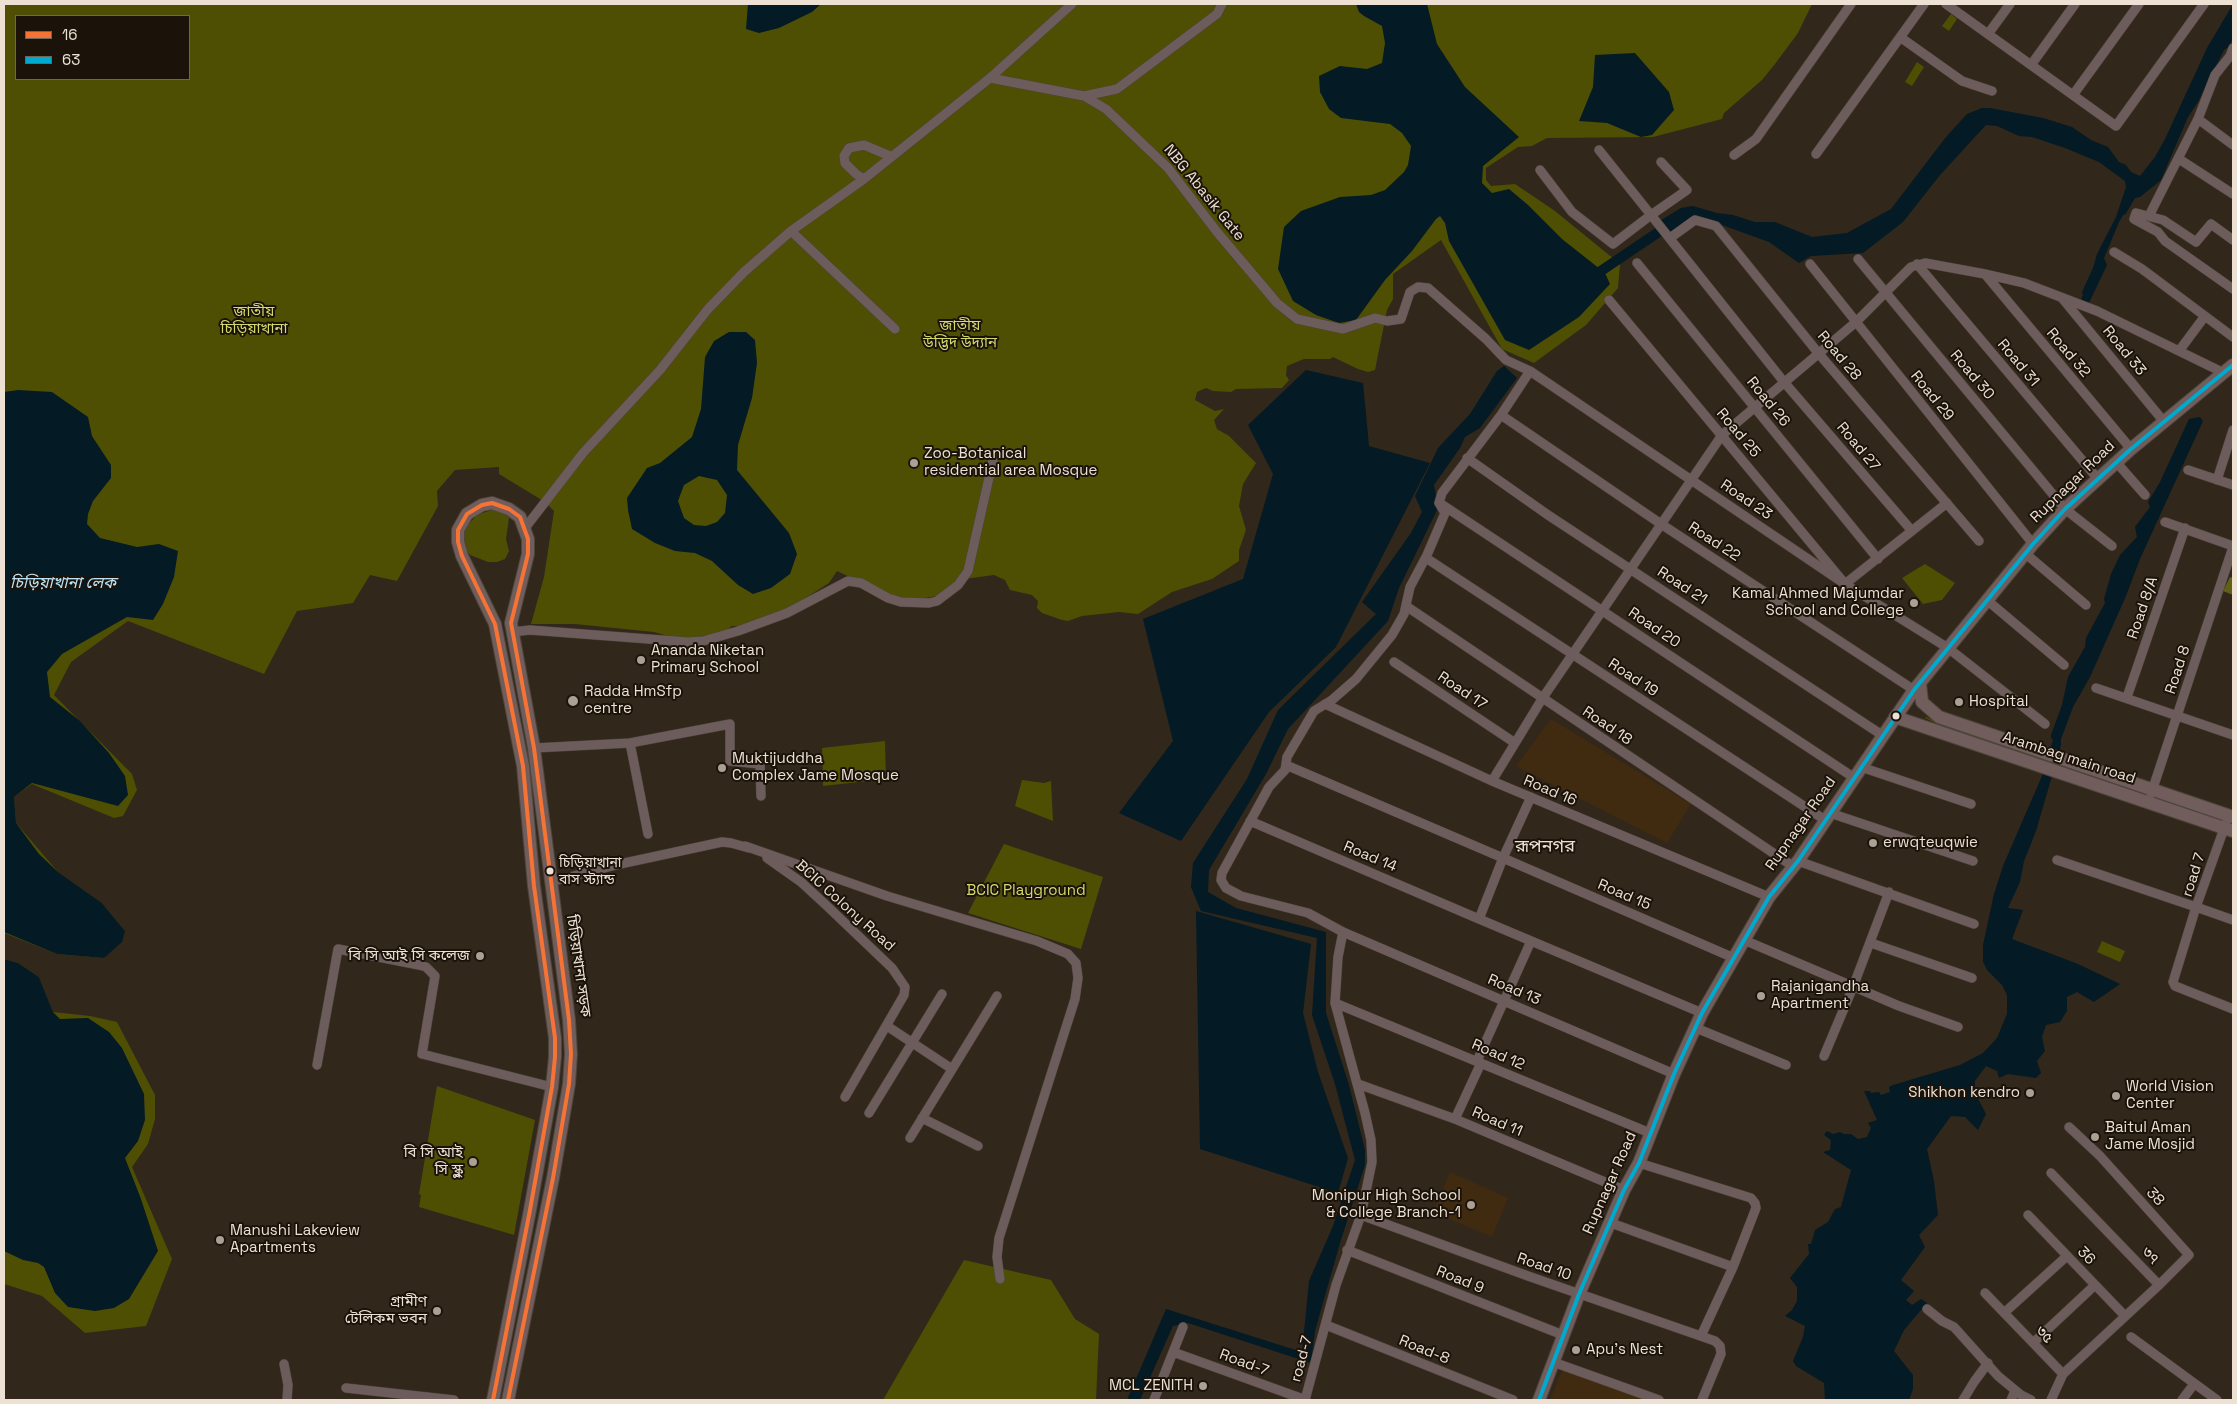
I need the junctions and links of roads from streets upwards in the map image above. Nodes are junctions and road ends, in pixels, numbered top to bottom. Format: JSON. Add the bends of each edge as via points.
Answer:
{"nodes":[{"id":1,"x":1072,"y":4,"type":"edge"},
{"id":2,"x":1222,"y":4,"type":"edge"},
{"id":3,"x":1851,"y":4,"type":"edge"},
{"id":4,"x":1924,"y":4,"type":"edge"},
{"id":5,"x":1946,"y":4,"type":"edge"},
{"id":6,"x":2010,"y":4,"type":"edge"},
{"id":7,"x":2074,"y":4,"type":"edge"},
{"id":8,"x":2139,"y":4,"type":"edge"},
{"id":9,"x":2204,"y":4,"type":"edge"},
{"id":10,"x":1988,"y":34,"type":"junction"},
{"id":11,"x":1900,"y":37,"type":"junction"},
{"id":12,"x":2232,"y":54,"type":"edge"},
{"id":13,"x":2031,"y":65,"type":"junction"},
{"id":14,"x":990,"y":78,"type":"junction"},
{"id":15,"x":1992,"y":90,"type":"dead end"},
{"id":16,"x":2073,"y":95,"type":"junction"},
{"id":17,"x":1084,"y":96,"type":"junction"},
{"id":18,"x":2198,"y":119,"type":"junction"},
{"id":19,"x":2233,"y":145,"type":"edge"},
{"id":20,"x":1599,"y":150,"type":"dead end"},
{"id":21,"x":1816,"y":154,"type":"dead end"},
{"id":22,"x":1734,"y":155,"type":"dead end"},
{"id":23,"x":890,"y":156,"type":"junction"},
{"id":24,"x":2179,"y":159,"type":"junction"},
{"id":25,"x":1661,"y":162,"type":"dead end"},
{"id":26,"x":1540,"y":170,"type":"dead end"},
{"id":27,"x":864,"y":178,"type":"junction"},
{"id":28,"x":2233,"y":194,"type":"edge"},
{"id":29,"x":2149,"y":216,"type":"junction"},
{"id":30,"x":1653,"y":217,"type":"junction"},
{"id":31,"x":791,"y":231,"type":"junction"},
{"id":32,"x":1670,"y":238,"type":"junction"},
{"id":33,"x":2233,"y":240,"type":"edge"},
{"id":34,"x":2114,"y":252,"type":"dead end"},
{"id":35,"x":1858,"y":259,"type":"dead end"},
{"id":36,"x":1637,"y":263,"type":"dead end"},
{"id":37,"x":1810,"y":264,"type":"dead end"},
{"id":38,"x":1918,"y":264,"type":"junction"},
{"id":39,"x":1985,"y":274,"type":"junction"},
{"id":40,"x":2233,"y":289,"type":"edge"},
{"id":41,"x":1886,"y":292,"type":"junction"},
{"id":42,"x":2061,"y":297,"type":"junction"},
{"id":43,"x":1609,"y":300,"type":"dead end"},
{"id":44,"x":2205,"y":316,"type":"junction"},
{"id":45,"x":1387,"y":321,"type":"joint"},
{"id":46,"x":1856,"y":322,"type":"junction"},
{"id":47,"x":895,"y":329,"type":"dead end"},
{"id":48,"x":2233,"y":337,"type":"edge"},
{"id":49,"x":2179,"y":351,"type":"junction"},
{"id":50,"x":1819,"y":354,"type":"junction"},
{"id":51,"x":2228,"y":369,"type":"edge"},
{"id":52,"x":1530,"y":371,"type":"junction"},
{"id":53,"x":1784,"y":382,"type":"junction"},
{"id":54,"x":1754,"y":408,"type":"junction"},
{"id":55,"x":1501,"y":415,"type":"junction"},
{"id":56,"x":2165,"y":423,"type":"junction"},
{"id":57,"x":2233,"y":430,"type":"edge"},
{"id":58,"x":1722,"y":435,"type":"junction"},
{"id":59,"x":2131,"y":449,"type":"junction"},
{"id":60,"x":1467,"y":458,"type":"junction"},
{"id":61,"x":993,"y":460,"type":"dead end"},
{"id":62,"x":2117,"y":463,"type":"junction"},
{"id":63,"x":2188,"y":470,"type":"dead end"},
{"id":64,"x":1692,"y":479,"type":"junction"},
{"id":65,"x":2098,"y":479,"type":"junction"},
{"id":66,"x":2217,"y":480,"type":"junction"},
{"id":67,"x":2233,"y":485,"type":"edge"},
{"id":68,"x":2145,"y":495,"type":"dead end"},
{"id":69,"x":1440,"y":503,"type":"junction"},
{"id":70,"x":1947,"y":503,"type":"junction"},
{"id":71,"x":2065,"y":509,"type":"junction"},
{"id":72,"x":2165,"y":522,"type":"dead end"},
{"id":73,"x":1661,"y":524,"type":"junction"},
{"id":74,"x":525,"y":528,"type":"junction"},
{"id":75,"x":2184,"y":528,"type":"junction"},
{"id":76,"x":1912,"y":531,"type":"junction"},
{"id":77,"x":1979,"y":541,"type":"dead end"},
{"id":78,"x":2112,"y":546,"type":"dead end"},
{"id":79,"x":2233,"y":546,"type":"edge"},
{"id":80,"x":2030,"y":549,"type":"junction"},
{"id":81,"x":1426,"y":558,"type":"junction"},
{"id":82,"x":1878,"y":559,"type":"junction"},
{"id":83,"x":1630,"y":569,"type":"junction"},
{"id":84,"x":1845,"y":584,"type":"junction"},
{"id":85,"x":1988,"y":601,"type":"junction"},
{"id":86,"x":2086,"y":605,"type":"dead end"},
{"id":87,"x":1406,"y":606,"type":"junction"},
{"id":88,"x":1603,"y":611,"type":"junction"},
{"id":89,"x":496,"y":624,"type":"junction"},
{"id":90,"x":511,"y":628,"type":"junction"},
{"id":91,"x":1948,"y":648,"type":"junction"},
{"id":92,"x":1574,"y":655,"type":"junction"},
{"id":93,"x":1394,"y":662,"type":"dead end"},
{"id":94,"x":2064,"y":665,"type":"dead end"},
{"id":95,"x":1917,"y":686,"type":"junction"},
{"id":96,"x":2096,"y":688,"type":"dead end"},
{"id":97,"x":2127,"y":698,"type":"junction"},
{"id":98,"x":1542,"y":699,"type":"junction"},
{"id":99,"x":1324,"y":704,"type":"junction"},
{"id":100,"x":2178,"y":715,"type":"junction"},
{"id":101,"x":1895,"y":717,"type":"junction"},
{"id":102,"x":2046,"y":724,"type":"dead end"},
{"id":103,"x":1882,"y":735,"type":"junction"},
{"id":104,"x":2233,"y":735,"type":"edge"},
{"id":105,"x":630,"y":743,"type":"junction"},
{"id":106,"x":1516,"y":743,"type":"junction"},
{"id":107,"x":534,"y":748,"type":"junction"},
{"id":108,"x":2063,"y":759,"type":"junction"},
{"id":109,"x":1286,"y":765,"type":"junction"},
{"id":110,"x":1857,"y":772,"type":"junction"},
{"id":111,"x":2059,"y":772,"type":"junction"},
{"id":112,"x":1492,"y":781,"type":"junction"},
{"id":113,"x":2153,"y":789,"type":"junction"},
{"id":114,"x":761,"y":796,"type":"dead end"},
{"id":115,"x":1531,"y":797,"type":"junction"},
{"id":116,"x":2149,"y":802,"type":"junction"},
{"id":117,"x":1971,"y":804,"type":"dead end"},
{"id":118,"x":1828,"y":817,"type":"junction"},
{"id":119,"x":1250,"y":821,"type":"junction"},
{"id":120,"x":2230,"y":823,"type":"edge"},
{"id":121,"x":648,"y":834,"type":"dead end"},
{"id":122,"x":744,"y":846,"type":"junction"},
{"id":123,"x":1504,"y":858,"type":"junction"},
{"id":124,"x":2057,"y":860,"type":"dead end"},
{"id":125,"x":1973,"y":861,"type":"dead end"},
{"id":126,"x":1796,"y":864,"type":"junction"},
{"id":127,"x":550,"y":882,"type":"junction"},
{"id":128,"x":534,"y":886,"type":"junction"},
{"id":129,"x":1889,"y":892,"type":"junction"},
{"id":130,"x":1769,"y":897,"type":"junction"},
{"id":131,"x":2196,"y":907,"type":"junction"},
{"id":132,"x":1479,"y":919,"type":"junction"},
{"id":133,"x":2233,"y":920,"type":"edge"},
{"id":134,"x":1974,"y":924,"type":"dead end"},
{"id":135,"x":1343,"y":932,"type":"junction"},
{"id":136,"x":1744,"y":940,"type":"junction"},
{"id":137,"x":1531,"y":941,"type":"junction"},
{"id":138,"x":1871,"y":943,"type":"junction"},
{"id":139,"x":1734,"y":958,"type":"junction"},
{"id":140,"x":1972,"y":978,"type":"dead end"},
{"id":141,"x":1854,"y":987,"type":"junction"},
{"id":142,"x":942,"y":994,"type":"dead end"},
{"id":143,"x":997,"y":996,"type":"dead end"},
{"id":144,"x":1504,"y":1001,"type":"junction"},
{"id":145,"x":1336,"y":1002,"type":"junction"},
{"id":146,"x":2233,"y":1009,"type":"edge"},
{"id":147,"x":1702,"y":1013,"type":"junction"},
{"id":148,"x":887,"y":1026,"type":"junction"},
{"id":149,"x":1958,"y":1027,"type":"dead end"},
{"id":150,"x":1696,"y":1028,"type":"junction"},
{"id":151,"x":912,"y":1041,"type":"junction"},
{"id":152,"x":1824,"y":1056,"type":"dead end"},
{"id":153,"x":1479,"y":1062,"type":"junction"},
{"id":154,"x":317,"y":1065,"type":"dead end"},
{"id":155,"x":1786,"y":1065,"type":"dead end"},
{"id":156,"x":952,"y":1069,"type":"junction"},
{"id":157,"x":1674,"y":1074,"type":"junction"},
{"id":158,"x":1358,"y":1084,"type":"junction"},
{"id":159,"x":552,"y":1087,"type":"junction"},
{"id":160,"x":568,"y":1090,"type":"junction"},
{"id":161,"x":844,"y":1097,"type":"dead end"},
{"id":162,"x":869,"y":1114,"type":"dead end"},
{"id":163,"x":922,"y":1118,"type":"junction"},
{"id":164,"x":1455,"y":1119,"type":"junction"},
{"id":165,"x":2069,"y":1127,"type":"dead end"},
{"id":166,"x":1650,"y":1133,"type":"junction"},
{"id":167,"x":910,"y":1138,"type":"dead end"},
{"id":168,"x":978,"y":1146,"type":"dead end"},
{"id":169,"x":1638,"y":1163,"type":"junction"},
{"id":170,"x":2051,"y":1173,"type":"dead end"},
{"id":171,"x":1624,"y":1190,"type":"junction"},
{"id":172,"x":1360,"y":1215,"type":"junction"},
{"id":173,"x":2028,"y":1215,"type":"dead end"},
{"id":174,"x":1611,"y":1223,"type":"junction"},
{"id":175,"x":1347,"y":1250,"type":"junction"},
{"id":176,"x":2067,"y":1256,"type":"junction"},
{"id":177,"x":1733,"y":1267,"type":"junction"},
{"id":178,"x":1000,"y":1279,"type":"dead end"},
{"id":179,"x":2159,"y":1285,"type":"junction"},
{"id":180,"x":2095,"y":1286,"type":"junction"},
{"id":181,"x":1986,"y":1293,"type":"dead end"},
{"id":182,"x":1579,"y":1294,"type":"junction"},
{"id":183,"x":1927,"y":1309,"type":"dead end"},
{"id":184,"x":2004,"y":1313,"type":"junction"},
{"id":185,"x":2125,"y":1316,"type":"junction"},
{"id":186,"x":1326,"y":1325,"type":"junction"},
{"id":187,"x":1183,"y":1327,"type":"dead end"},
{"id":188,"x":1563,"y":1336,"type":"junction"},
{"id":189,"x":1701,"y":1336,"type":"junction"},
{"id":190,"x":2131,"y":1337,"type":"dead end"},
{"id":191,"x":2033,"y":1343,"type":"junction"},
{"id":192,"x":1173,"y":1352,"type":"junction"},
{"id":193,"x":1553,"y":1362,"type":"junction"},
{"id":194,"x":1988,"y":1363,"type":"junction"},
{"id":195,"x":284,"y":1364,"type":"dead end"},
{"id":196,"x":2063,"y":1374,"type":"junction"},
{"id":197,"x":2194,"y":1384,"type":"junction"},
{"id":198,"x":346,"y":1388,"type":"dead end"},
{"id":199,"x":2015,"y":1391,"type":"junction"},
{"id":200,"x":436,"y":1399,"type":"edge"},
{"id":201,"x":287,"y":1400,"type":"edge"},
{"id":202,"x":454,"y":1400,"type":"edge"},
{"id":203,"x":493,"y":1400,"type":"edge"},
{"id":204,"x":508,"y":1400,"type":"edge"},
{"id":205,"x":1154,"y":1400,"type":"edge"},
{"id":206,"x":1305,"y":1400,"type":"edge"},
{"id":207,"x":1513,"y":1400,"type":"edge"},
{"id":208,"x":1539,"y":1400,"type":"edge"},
{"id":209,"x":1659,"y":1400,"type":"edge"},
{"id":210,"x":1702,"y":1400,"type":"edge"},
{"id":211,"x":1963,"y":1400,"type":"edge"},
{"id":212,"x":2010,"y":1400,"type":"edge"},
{"id":213,"x":2031,"y":1400,"type":"edge"},
{"id":214,"x":2051,"y":1400,"type":"edge"},
{"id":215,"x":2182,"y":1400,"type":"edge"},
{"id":216,"x":2216,"y":1400,"type":"edge"}],
"edges":[{"from":1,"to":14,"type":"street"},
{"from":2,"to":17,"type":"street","via":[[1217,14],[1117,89]]},
{"from":3,"to":22,"type":"street","via":[[1756,138]]},
{"from":4,"to":11,"type":"street"},
{"from":5,"to":10,"type":"street"},
{"from":6,"to":10,"type":"street"},
{"from":7,"to":13,"type":"street"},
{"from":8,"to":16,"type":"street"},
{"from":9,"to":16,"type":"street","via":[[2116,126]]},
{"from":10,"to":13,"type":"street"},
{"from":11,"to":15,"type":"street","via":[[1962,81]]},
{"from":11,"to":21,"type":"street"},
{"from":12,"to":18,"type":"street","via":[[2215,75]]},
{"from":13,"to":16,"type":"street"},
{"from":14,"to":17,"type":"street","name":"NBG Abasik Gate"},
{"from":14,"to":23,"type":"street"},
{"from":17,"to":45,"type":"street","name":"NBG Abasik Gate","via":[[1106,109],[1168,168],[1277,303],[1297,319],[1343,329],[1375,318]]},
{"from":18,"to":19,"type":"street"},
{"from":18,"to":24,"type":"street"},
{"from":20,"to":30,"type":"street","name":"Road 27"},
{"from":23,"to":27,"type":"street"},
{"from":23,"to":27,"type":"street","via":[[864,145],[849,148],[844,156],[845,163]]},
{"from":24,"to":28,"type":"street"},
{"from":24,"to":29,"type":"street"},
{"from":25,"to":30,"type":"street","via":[[1686,190]]},
{"from":26,"to":30,"type":"street","via":[[1572,212],[1613,244]]},
{"from":27,"to":31,"type":"street"},
{"from":29,"to":33,"type":"street","via":[[2162,220],[2196,242],[2211,224]]},
{"from":29,"to":40,"type":"street","via":[[2136,213],[2134,219],[2158,232]]},
{"from":30,"to":32,"type":"street","name":"Road 27"},
{"from":31,"to":47,"type":"street"},
{"from":31,"to":74,"type":"street","via":[[744,272],[708,310],[660,370],[584,453]]},
{"from":32,"to":50,"type":"street","name":"Road 28","via":[[1695,220],[1716,226]]},
{"from":32,"to":53,"type":"street","name":"Road 27"},
{"from":34,"to":44,"type":"street"},
{"from":35,"to":41,"type":"street","name":"Road 30"},
{"from":36,"to":54,"type":"street","name":"Road 26"},
{"from":37,"to":46,"type":"street","name":"Road 29"},
{"from":38,"to":39,"type":"street"},
{"from":38,"to":41,"type":"street"},
{"from":38,"to":65,"type":"street","name":"Road 31"},
{"from":39,"to":42,"type":"street","via":[[2024,283]]},
{"from":39,"to":59,"type":"street","name":"Road 32"},
{"from":41,"to":46,"type":"street"},
{"from":41,"to":71,"type":"street","name":"Road 30"},
{"from":42,"to":49,"type":"street"},
{"from":42,"to":56,"type":"street","name":"Road 33"},
{"from":43,"to":58,"type":"street","name":"Road 25"},
{"from":44,"to":48,"type":"street"},
{"from":44,"to":49,"type":"street"},
{"from":45,"to":52,"type":"street","name":"Road 23","via":[[1401,320],[1410,292],[1418,287],[1428,288],[1506,360]]},
{"from":46,"to":50,"type":"street"},
{"from":46,"to":80,"type":"street","name":"Road 29"},
{"from":49,"to":51,"type":"street"},
{"from":50,"to":53,"type":"street"},
{"from":50,"to":70,"type":"street","name":"Road 28"},
{"from":51,"to":56,"type":"street","name":"Rupnagar Road"},
{"from":52,"to":55,"type":"street"},
{"from":52,"to":64,"type":"street","name":"Road 23"},
{"from":53,"to":54,"type":"street"},
{"from":53,"to":76,"type":"street","name":"Road 27"},
{"from":54,"to":58,"type":"street"},
{"from":54,"to":82,"type":"street","name":"Road 26"},
{"from":55,"to":60,"type":"street"},
{"from":55,"to":73,"type":"street","name":"Road 22"},
{"from":56,"to":59,"type":"street","name":"Rupnagar Road"},
{"from":57,"to":66,"type":"street"},
{"from":58,"to":64,"type":"street"},
{"from":58,"to":84,"type":"street","name":"Road 25"},
{"from":59,"to":62,"type":"street","name":"Rupnagar Road"},
{"from":60,"to":69,"type":"street","via":[[1442,493]]},
{"from":60,"to":83,"type":"street","name":"Road 21"},
{"from":61,"to":90,"type":"street","via":[[968,571],[958,586],[937,601],[901,602],[861,583],[848,581],[787,613],[703,641]]},
{"from":62,"to":65,"type":"street","name":"Rupnagar Road"},
{"from":62,"to":68,"type":"street"},
{"from":63,"to":66,"type":"street"},
{"from":64,"to":73,"type":"street"},
{"from":64,"to":84,"type":"street","name":"Road 23"},
{"from":65,"to":71,"type":"street","name":"Rupnagar Road"},
{"from":66,"to":67,"type":"street"},
{"from":69,"to":81,"type":"street","via":[[1445,513]]},
{"from":69,"to":88,"type":"street","name":"Road 20"},
{"from":70,"to":76,"type":"street"},
{"from":70,"to":77,"type":"street","name":"Road 28"},
{"from":71,"to":78,"type":"street","name":"Road 30"},
{"from":71,"to":80,"type":"street","name":"Rupnagar Road"},
{"from":72,"to":75,"type":"street"},
{"from":73,"to":83,"type":"street"},
{"from":73,"to":95,"type":"street","name":"Road 22"},
{"from":74,"to":89,"type":"street","via":[[520,517],[492,503],[467,514],[458,530],[462,556]]},
{"from":74,"to":90,"type":"street","name":"চিড়িয়াখানা সড়ক","via":[[528,554]]},
{"from":75,"to":79,"type":"street"},
{"from":75,"to":97,"type":"street","name":"Road 8/A"},
{"from":76,"to":82,"type":"street"},
{"from":79,"to":100,"type":"street","name":"Road 8"},
{"from":80,"to":85,"type":"street","name":"Rupnagar Road"},
{"from":80,"to":86,"type":"street","name":"Road 29"},
{"from":81,"to":87,"type":"street","via":[[1410,588]]},
{"from":81,"to":92,"type":"street","name":"Road 19"},
{"from":82,"to":84,"type":"street"},
{"from":83,"to":88,"type":"street"},
{"from":83,"to":103,"type":"street","name":"Road 21"},
{"from":84,"to":91,"type":"street","name":"Road 23"},
{"from":85,"to":91,"type":"street","name":"Rupnagar Road"},
{"from":85,"to":94,"type":"street"},
{"from":87,"to":98,"type":"street","name":"Road 18"},
{"from":87,"to":99,"type":"street","via":[[1392,635],[1356,680]]},
{"from":88,"to":92,"type":"street"},
{"from":88,"to":110,"type":"street","name":"Road 20"},
{"from":89,"to":90,"type":"street"},
{"from":89,"to":128,"type":"street","via":[[523,766]]},
{"from":90,"to":107,"type":"street","name":"চিড়িয়াখানা সড়ক"},
{"from":91,"to":95,"type":"street","name":"Rupnagar Road"},
{"from":91,"to":102,"type":"street","name":"Road 23"},
{"from":92,"to":98,"type":"street"},
{"from":92,"to":118,"type":"street","name":"Road 19"},
{"from":93,"to":106,"type":"street","name":"Road 17"},
{"from":95,"to":101,"type":"street","name":"Rupnagar Road"},
{"from":95,"to":108,"type":"street","name":"Arambag main road","via":[[1922,702],[1939,717]]},
{"from":96,"to":97,"type":"street"},
{"from":97,"to":100,"type":"street"},
{"from":98,"to":106,"type":"street"},
{"from":98,"to":126,"type":"street","name":"Road 18"},
{"from":99,"to":109,"type":"street","via":[[1314,712],[1287,757]]},
{"from":99,"to":112,"type":"street","name":"Road 16"},
{"from":100,"to":104,"type":"street"},
{"from":100,"to":113,"type":"street","name":"Road 8"},
{"from":101,"to":103,"type":"street","name":"Rupnagar Road"},
{"from":101,"to":111,"type":"street","name":"Arambag main road"},
{"from":103,"to":110,"type":"street","name":"Rupnagar Road"},
{"from":105,"to":107,"type":"street"},
{"from":105,"to":114,"type":"street","via":[[730,724],[730,761],[760,764]]},
{"from":105,"to":121,"type":"street"},
{"from":106,"to":112,"type":"street"},
{"from":107,"to":127,"type":"street","name":"চিড়িয়াখানা সড়ক"},
{"from":108,"to":111,"type":"street"},
{"from":108,"to":113,"type":"street","name":"Arambag main road"},
{"from":109,"to":119,"type":"street"},
{"from":109,"to":123,"type":"street","name":"Road 15"},
{"from":110,"to":117,"type":"street"},
{"from":110,"to":118,"type":"street","name":"Rupnagar Road"},
{"from":111,"to":116,"type":"street","name":"Arambag main road"},
{"from":112,"to":115,"type":"street","name":"Road 16"},
{"from":113,"to":116,"type":"street","name":"Road 8"},
{"from":113,"to":120,"type":"street","name":"Arambag main road"},
{"from":115,"to":123,"type":"street"},
{"from":115,"to":130,"type":"street","name":"Road 16"},
{"from":116,"to":120,"type":"street","name":"Arambag main road"},
{"from":118,"to":125,"type":"street","name":"Road 19"},
{"from":118,"to":126,"type":"street","name":"Rupnagar Road"},
{"from":119,"to":132,"type":"street","name":"Road 14"},
{"from":119,"to":135,"type":"street","name":"Road 13","via":[[1222,873],[1221,880],[1226,888],[1258,902],[1308,913]]},
{"from":120,"to":131,"type":"street","name":"road 7"},
{"from":122,"to":127,"type":"street","name":"BCIC Colony Road","via":[[722,842]]},
{"from":122,"to":148,"type":"street","name":"BCIC Colony Road","via":[[801,882],[900,977],[905,987],[904,996]]},
{"from":122,"to":178,"type":"street","via":[[887,896],[1037,941],[1068,954],[1076,964],[1075,999],[1000,1238],[997,1257]]},
{"from":123,"to":132,"type":"street"},
{"from":123,"to":139,"type":"street","name":"Road 15"},
{"from":124,"to":131,"type":"street"},
{"from":126,"to":129,"type":"street","name":"Road 18"},
{"from":126,"to":130,"type":"street","name":"Rupnagar Road"},
{"from":127,"to":128,"type":"street"},
{"from":127,"to":160,"type":"street","name":"চিড়িয়াখানা সড়ক","via":[[570,1020]]},
{"from":128,"to":159,"type":"street","via":[[555,1038]]},
{"from":129,"to":134,"type":"street","name":"Road 18"},
{"from":129,"to":138,"type":"street"},
{"from":130,"to":136,"type":"street","name":"Rupnagar Road"},
{"from":131,"to":133,"type":"street","name":"road 7"},
{"from":131,"to":146,"type":"street","via":[[2173,982],[2180,989]]},
{"from":132,"to":137,"type":"street","name":"Road 14"},
{"from":135,"to":144,"type":"street","name":"Road 13"},
{"from":135,"to":145,"type":"street","name":"road-7"},
{"from":136,"to":139,"type":"street","name":"Rupnagar Road"},
{"from":136,"to":141,"type":"street"},
{"from":137,"to":144,"type":"street"},
{"from":137,"to":147,"type":"street"},
{"from":138,"to":140,"type":"street"},
{"from":138,"to":141,"type":"street"},
{"from":139,"to":147,"type":"street","name":"Rupnagar Road"},
{"from":141,"to":149,"type":"street"},
{"from":141,"to":152,"type":"street"},
{"from":142,"to":151,"type":"street"},
{"from":143,"to":156,"type":"street"},
{"from":144,"to":153,"type":"street"},
{"from":144,"to":157,"type":"street","name":"Road 13"},
{"from":145,"to":153,"type":"street","name":"Road 12"},
{"from":145,"to":158,"type":"street","name":"road-7"},
{"from":147,"to":150,"type":"street","name":"Rupnagar Road"},
{"from":148,"to":151,"type":"street"},
{"from":148,"to":161,"type":"street","name":"BCIC Colony Road"},
{"from":150,"to":155,"type":"street"},
{"from":150,"to":157,"type":"street","name":"Rupnagar Road"},
{"from":151,"to":156,"type":"street"},
{"from":151,"to":162,"type":"street"},
{"from":153,"to":164,"type":"street"},
{"from":153,"to":166,"type":"street","name":"Road 12"},
{"from":154,"to":159,"type":"street","via":[[338,949],[419,965],[435,976],[422,1054]]},
{"from":156,"to":163,"type":"street"},
{"from":157,"to":166,"type":"street","name":"Rupnagar Road"},
{"from":158,"to":164,"type":"street","name":"Road 11"},
{"from":158,"to":172,"type":"street","name":"road-7","via":[[1371,1140],[1372,1162]]},
{"from":159,"to":160,"type":"street"},
{"from":159,"to":203,"type":"street"},
{"from":160,"to":204,"type":"street","name":"চিড়িয়াখানা সড়ক"},
{"from":163,"to":167,"type":"street"},
{"from":163,"to":168,"type":"street"},
{"from":164,"to":171,"type":"street","name":"Road 11"},
{"from":165,"to":179,"type":"street","name":"38","via":[[2100,1156],[2189,1255]]},
{"from":166,"to":169,"type":"street","name":"Rupnagar Road"},
{"from":169,"to":171,"type":"street","name":"Rupnagar Road"},
{"from":169,"to":177,"type":"street","via":[[1751,1198],[1756,1203]]},
{"from":170,"to":179,"type":"street","name":"৩৭"},
{"from":171,"to":174,"type":"street","name":"Rupnagar Road"},
{"from":172,"to":175,"type":"street","name":"road-7"},
{"from":172,"to":182,"type":"street","name":"Road 10"},
{"from":173,"to":176,"type":"street","name":"36"},
{"from":174,"to":177,"type":"street"},
{"from":174,"to":182,"type":"street","name":"Rupnagar Road"},
{"from":175,"to":186,"type":"street","name":"road-7"},
{"from":175,"to":188,"type":"street","name":"Road 9"},
{"from":176,"to":180,"type":"street","name":"36"},
{"from":176,"to":184,"type":"street"},
{"from":177,"to":189,"type":"street"},
{"from":179,"to":185,"type":"street","name":"৩৭"},
{"from":180,"to":185,"type":"street","name":"36"},
{"from":180,"to":191,"type":"street"},
{"from":181,"to":184,"type":"street","name":"৩৫"},
{"from":182,"to":188,"type":"street","name":"Rupnagar Road"},
{"from":182,"to":189,"type":"street","name":"Road 10"},
{"from":183,"to":194,"type":"street","via":[[1954,1327]]},
{"from":184,"to":191,"type":"street","name":"৩৫"},
{"from":185,"to":196,"type":"street","name":"৩৭"},
{"from":186,"to":206,"type":"street","name":"road-7"},
{"from":186,"to":207,"type":"street","name":"Road-8"},
{"from":187,"to":192,"type":"street"},
{"from":188,"to":193,"type":"street","name":"Rupnagar Road"},
{"from":189,"to":210,"type":"street","name":"Road 10","via":[[1716,1341],[1721,1354]]},
{"from":190,"to":197,"type":"street"},
{"from":191,"to":196,"type":"street","name":"৩৫"},
{"from":192,"to":205,"type":"street"},
{"from":192,"to":206,"type":"street","name":"Road-7"},
{"from":193,"to":208,"type":"street","name":"Rupnagar Road"},
{"from":193,"to":209,"type":"street"},
{"from":194,"to":199,"type":"street"},
{"from":194,"to":211,"type":"street"},
{"from":195,"to":201,"type":"street"},
{"from":196,"to":214,"type":"street"},
{"from":197,"to":215,"type":"street"},
{"from":197,"to":216,"type":"street"},
{"from":198,"to":200,"type":"street"},
{"from":199,"to":212,"type":"street"},
{"from":199,"to":213,"type":"street"},
{"from":200,"to":202,"type":"street"}]}
